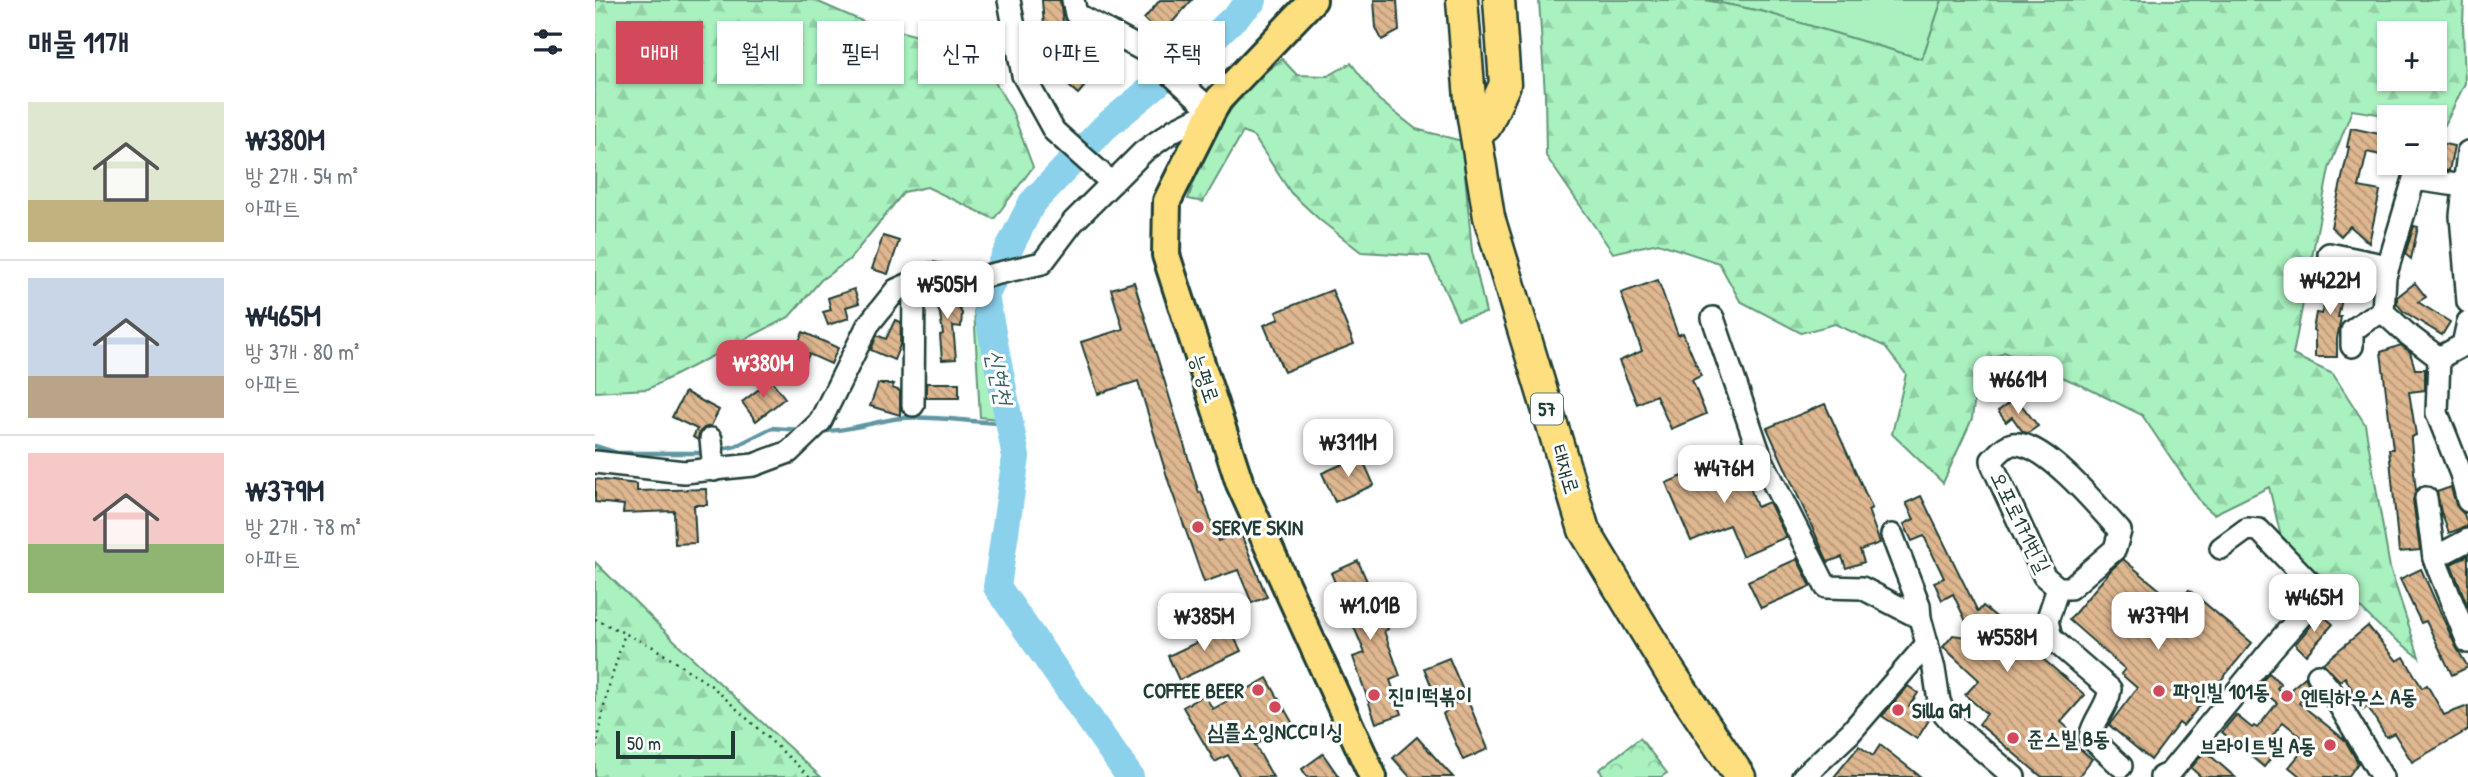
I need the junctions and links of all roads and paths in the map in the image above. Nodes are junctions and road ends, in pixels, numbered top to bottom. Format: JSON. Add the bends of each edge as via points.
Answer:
{"nodes":[{"id":1,"x":1009,"y":0,"type":"edge"},
{"id":2,"x":1073,"y":0,"type":"edge"},
{"id":3,"x":1313,"y":0,"type":"edge"},
{"id":4,"x":1450,"y":0,"type":"edge"},
{"id":5,"x":1462,"y":0,"type":"edge"},
{"id":6,"x":1474,"y":0,"type":"edge"},
{"id":7,"x":1499,"y":0,"type":"edge"},
{"id":8,"x":1212,"y":111,"type":"junction"},
{"id":9,"x":1481,"y":127,"type":"junction"},
{"id":10,"x":2468,"y":152,"type":"edge"},
{"id":11,"x":1112,"y":183,"type":"junction"},
{"id":12,"x":2464,"y":186,"type":"junction"},
{"id":13,"x":2329,"y":254,"type":"dead end"},
{"id":14,"x":2388,"y":266,"type":"junction"},
{"id":15,"x":914,"y":282,"type":"junction"},
{"id":16,"x":2468,"y":302,"type":"edge"},
{"id":17,"x":2382,"y":312,"type":"junction"},
{"id":18,"x":1713,"y":318,"type":"dead end"},
{"id":19,"x":2468,"y":322,"type":"edge"},
{"id":20,"x":2353,"y":345,"type":"dead end"},
{"id":21,"x":2439,"y":358,"type":"junction"},
{"id":22,"x":913,"y":405,"type":"dead end"},
{"id":23,"x":711,"y":439,"type":"dead end"},
{"id":24,"x":595,"y":462,"type":"edge"},
{"id":25,"x":714,"y":470,"type":"junction"},
{"id":26,"x":2427,"y":498,"type":"dead end"},
{"id":27,"x":2468,"y":500,"type":"edge"},
{"id":28,"x":1892,"y":535,"type":"dead end"},
{"id":29,"x":2468,"y":540,"type":"edge"},
{"id":30,"x":2221,"y":548,"type":"dead end"},
{"id":31,"x":2434,"y":558,"type":"junction"},
{"id":32,"x":2058,"y":588,"type":"junction"},
{"id":33,"x":595,"y":618,"type":"edge"},
{"id":34,"x":1920,"y":618,"type":"junction"},
{"id":35,"x":625,"y":633,"type":"junction"},
{"id":36,"x":2468,"y":642,"type":"edge"},
{"id":37,"x":1927,"y":644,"type":"junction"},
{"id":38,"x":2318,"y":675,"type":"dead end"},
{"id":39,"x":595,"y":755,"type":"edge"},
{"id":40,"x":2123,"y":773,"type":"edge"},
{"id":41,"x":810,"y":777,"type":"edge"},
{"id":42,"x":1373,"y":777,"type":"edge"},
{"id":43,"x":1740,"y":777,"type":"edge"},
{"id":44,"x":1752,"y":777,"type":"edge"},
{"id":45,"x":1803,"y":777,"type":"edge"},
{"id":46,"x":2014,"y":777,"type":"edge"},
{"id":47,"x":2161,"y":777,"type":"edge"},
{"id":48,"x":2382,"y":777,"type":"edge"}],
"edges":[{"from":1,"to":11,"type":"street","via":[[1023,75],[1054,131]]},
{"from":2,"to":8,"type":"street","via":[[1076,13],[1145,51]]},
{"from":3,"to":8,"type":"main road","name":"능평로"},
{"from":4,"to":9,"type":"street","via":[[1460,80]]},
{"from":5,"to":9,"type":"highway","name":"태재로","number":"57","via":[[1470,99]]},
{"from":6,"to":9,"type":"highway","name":"태재로","number":"57"},
{"from":7,"to":9,"type":"highway","via":[[1505,84]]},
{"from":8,"to":11,"type":"street","via":[[1143,152]]},
{"from":8,"to":42,"type":"main road","name":"능평로","via":[[1167,201],[1166,255],[1240,484]]},
{"from":9,"to":43,"type":"highway","name":"태재로","number":"57","via":[[1489,217],[1584,530],[1670,673]]},
{"from":9,"to":44,"type":"highway","name":"태재로","number":"57","via":[[1546,369],[1595,522],[1680,668]]},
{"from":10,"to":12,"type":"street"},
{"from":11,"to":15,"type":"street","via":[[1073,222],[1042,263],[969,280],[932,274]]},
{"from":12,"to":14,"type":"street","via":[[2414,179]]},
{"from":12,"to":16,"type":"street","via":[[2461,216]]},
{"from":13,"to":14,"type":"street"},
{"from":14,"to":17,"type":"street"},
{"from":15,"to":22,"type":"street"},
{"from":15,"to":25,"type":"street","via":[[897,290],[868,325],[820,422],[789,452],[754,465]]},
{"from":17,"to":20,"type":"street","via":[[2352,331]]},
{"from":17,"to":21,"type":"street"},
{"from":18,"to":34,"type":"street","via":[[1761,458],[1826,587],[1862,588]]},
{"from":19,"to":21,"type":"street","via":[[2463,345]]},
{"from":21,"to":27,"type":"street","via":[[2437,413]]},
{"from":23,"to":25,"type":"street"},
{"from":24,"to":25,"type":"street","via":[[684,472]]},
{"from":26,"to":31,"type":"street"},
{"from":28,"to":34,"type":"street"},
{"from":29,"to":31,"type":"street"},
{"from":30,"to":47,"type":"street","via":[[2247,529],[2259,530],[2314,587],[2316,599],[2169,774]]},
{"from":31,"to":36,"type":"street"},
{"from":32,"to":32,"type":"street","name":"오포로171번길","via":[[2044,576],[1993,466],[1992,460],[2005,447],[2017,443],[2071,476],[2120,531],[2115,549],[2070,588]]},
{"from":32,"to":40,"type":"street","name":"오포로171번길","via":[[2047,621],[2051,638],[2110,688],[2109,702],[2092,724],[2090,737]]},
{"from":33,"to":35,"type":"path"},
{"from":34,"to":37,"type":"street"},
{"from":35,"to":39,"type":"path","via":[[606,695]]},
{"from":35,"to":41,"type":"path","via":[[713,687]]},
{"from":37,"to":45,"type":"street","via":[[1850,733]]},
{"from":37,"to":46,"type":"street","via":[[1944,713]]},
{"from":38,"to":48,"type":"street"}]}
